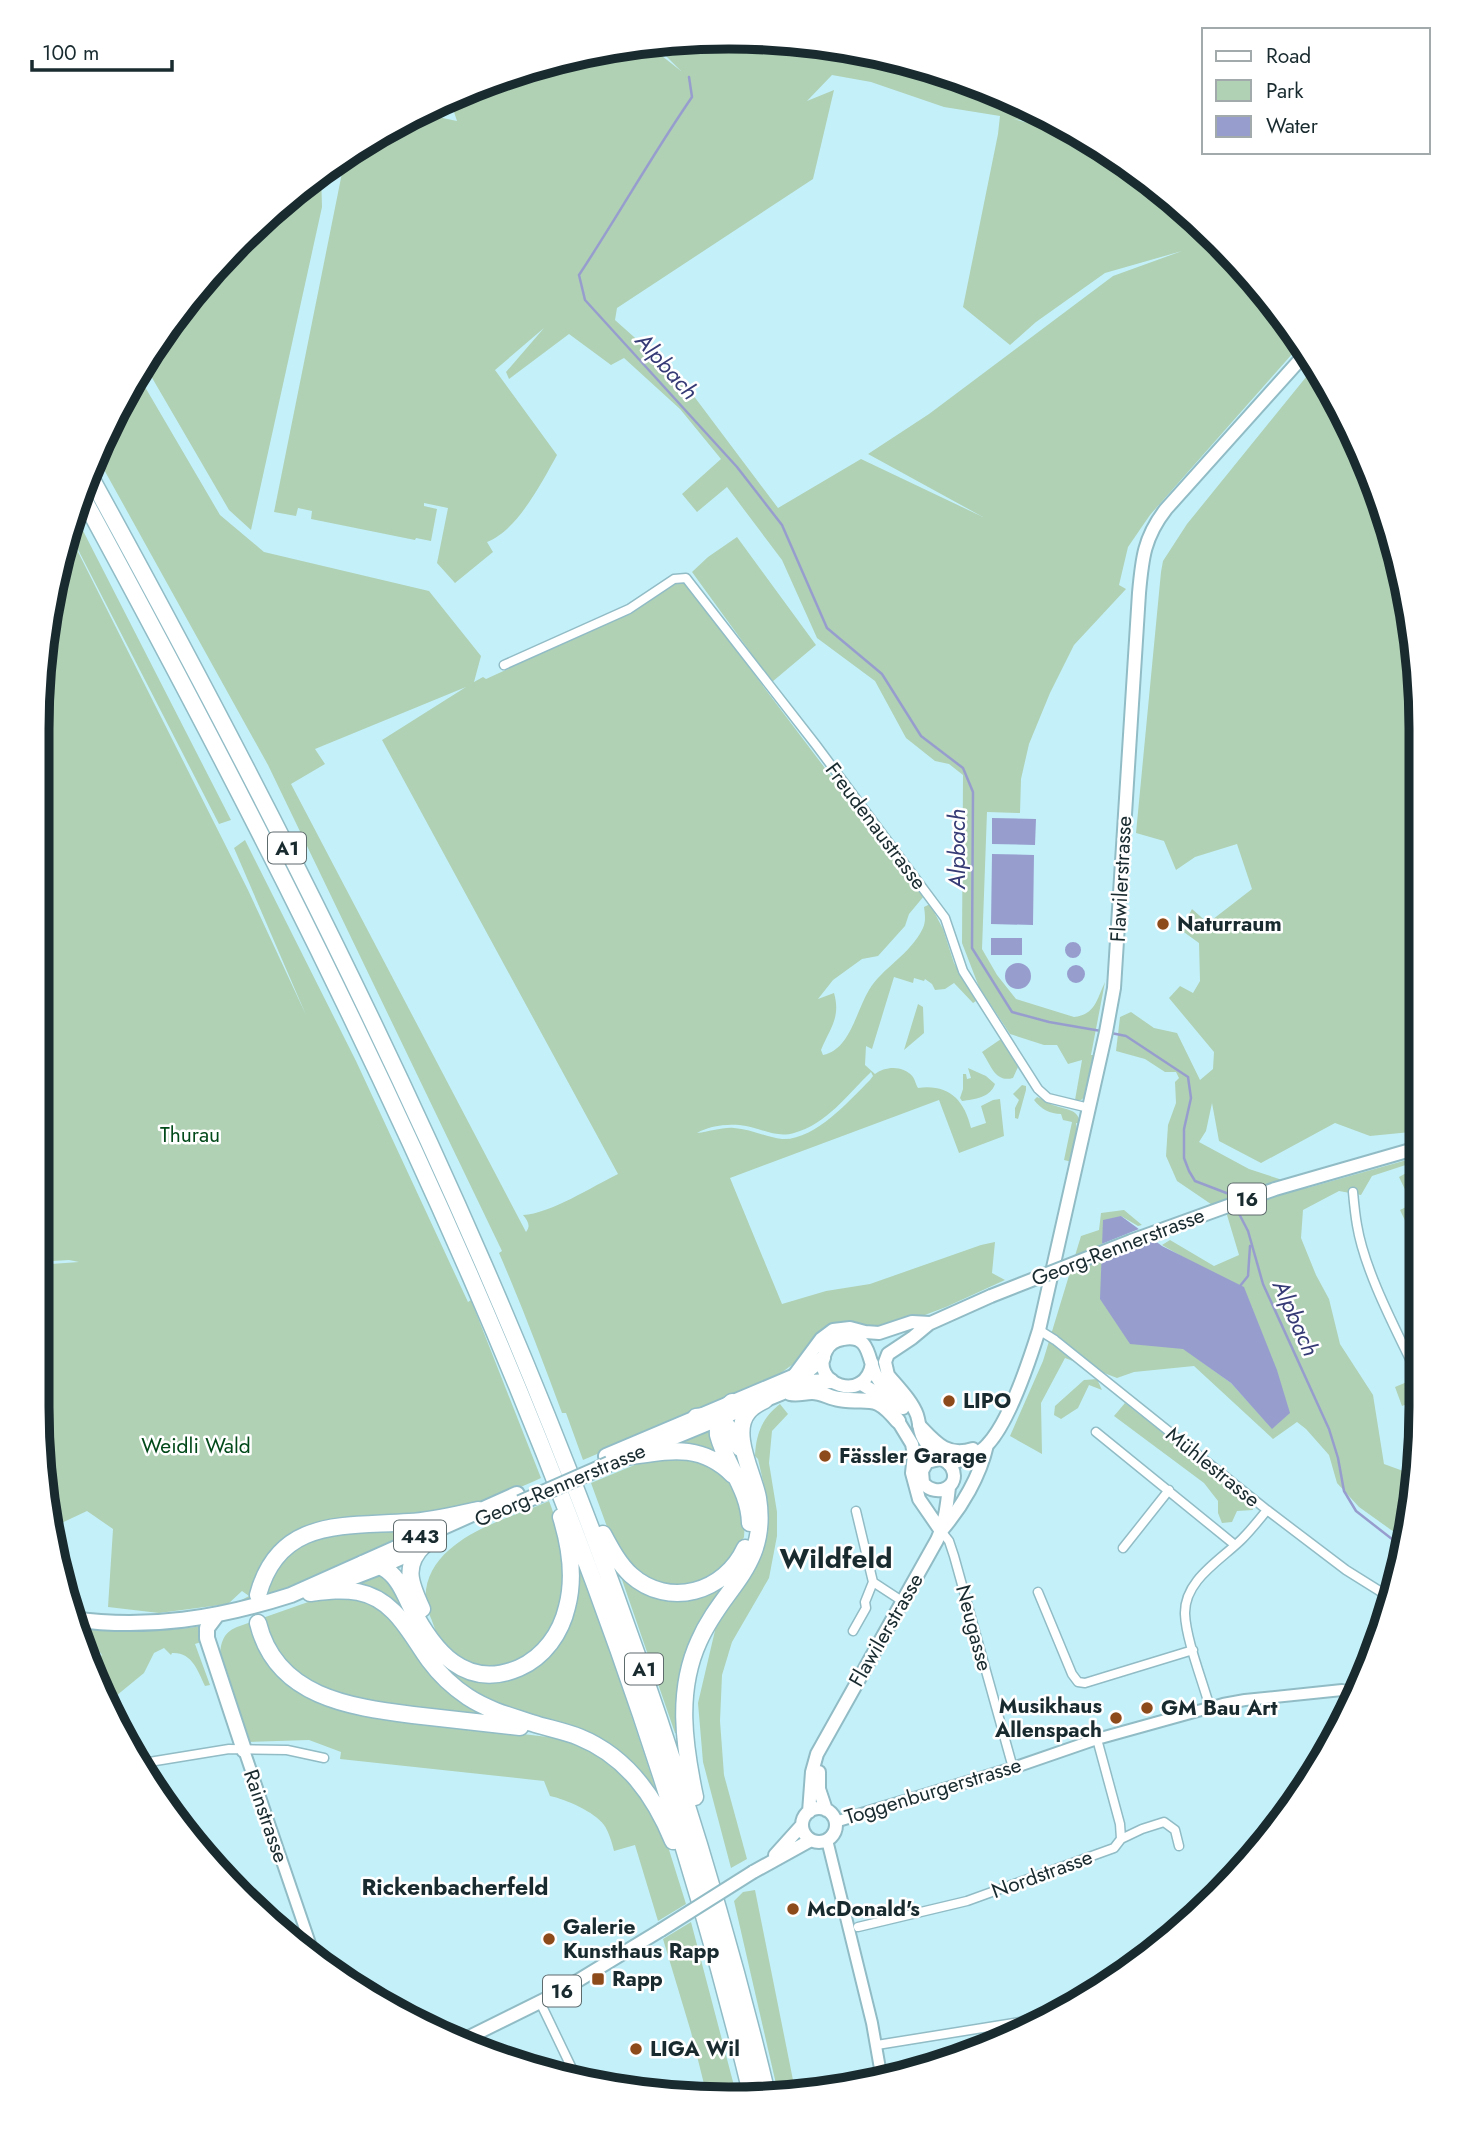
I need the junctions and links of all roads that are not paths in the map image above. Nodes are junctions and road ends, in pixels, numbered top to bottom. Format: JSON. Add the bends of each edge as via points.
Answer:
{"nodes":[{"id":1,"x":1300,"y":360,"type":"edge"},
{"id":2,"x":95,"y":486,"type":"edge"},
{"id":3,"x":87,"y":505,"type":"edge"},
{"id":4,"x":504,"y":665,"type":"dead end"},
{"id":5,"x":1088,"y":1108,"type":"junction"},
{"id":6,"x":1409,"y":1150,"type":"edge"},
{"id":7,"x":1353,"y":1192,"type":"dead end"},
{"id":8,"x":930,"y":1323,"type":"junction"},
{"id":9,"x":915,"y":1329,"type":"junction"},
{"id":10,"x":1039,"y":1330,"type":"junction"},
{"id":11,"x":859,"y":1341,"type":"junction"},
{"id":12,"x":1409,"y":1356,"type":"edge"},
{"id":13,"x":823,"y":1358,"type":"junction"},
{"id":14,"x":871,"y":1360,"type":"junction"},
{"id":15,"x":797,"y":1371,"type":"junction"},
{"id":16,"x":831,"y":1381,"type":"junction"},
{"id":17,"x":860,"y":1383,"type":"junction"},
{"id":18,"x":786,"y":1391,"type":"junction"},
{"id":19,"x":765,"y":1400,"type":"junction"},
{"id":20,"x":732,"y":1402,"type":"junction"},
{"id":21,"x":696,"y":1417,"type":"junction"},
{"id":22,"x":720,"y":1419,"type":"junction"},
{"id":23,"x":898,"y":1421,"type":"joint"},
{"id":24,"x":919,"y":1425,"type":"junction"},
{"id":25,"x":1097,"y":1432,"type":"dead end"},
{"id":26,"x":986,"y":1449,"type":"junction"},
{"id":27,"x":545,"y":1450,"type":"junction"},
{"id":28,"x":626,"y":1457,"type":"junction"},
{"id":29,"x":607,"y":1460,"type":"junction"},
{"id":30,"x":747,"y":1463,"type":"junction"},
{"id":31,"x":924,"y":1465,"type":"junction"},
{"id":32,"x":948,"y":1465,"type":"junction"},
{"id":33,"x":568,"y":1467,"type":"junction"},
{"id":34,"x":740,"y":1482,"type":"junction"},
{"id":35,"x":949,"y":1487,"type":"junction"},
{"id":36,"x":933,"y":1490,"type":"junction"},
{"id":37,"x":1168,"y":1490,"type":"junction"},
{"id":38,"x":519,"y":1498,"type":"junction"},
{"id":39,"x":478,"y":1510,"type":"junction"},
{"id":40,"x":1267,"y":1510,"type":"junction"},
{"id":41,"x":856,"y":1511,"type":"dead end"},
{"id":42,"x":944,"y":1516,"type":"junction"},
{"id":43,"x":942,"y":1531,"type":"junction"},
{"id":44,"x":424,"y":1545,"type":"junction"},
{"id":45,"x":1235,"y":1545,"type":"junction"},
{"id":46,"x":1122,"y":1548,"type":"dead end"},
{"id":47,"x":363,"y":1564,"type":"junction"},
{"id":48,"x":382,"y":1567,"type":"junction"},
{"id":49,"x":873,"y":1582,"type":"junction"},
{"id":50,"x":1038,"y":1592,"type":"dead end"},
{"id":51,"x":310,"y":1593,"type":"junction"},
{"id":52,"x":1383,"y":1593,"type":"edge"},
{"id":53,"x":258,"y":1595,"type":"dead end"},
{"id":54,"x":292,"y":1595,"type":"junction"},
{"id":55,"x":902,"y":1601,"type":"junction"},
{"id":56,"x":216,"y":1616,"type":"junction"},
{"id":57,"x":83,"y":1620,"type":"edge"},
{"id":58,"x":258,"y":1623,"type":"dead end"},
{"id":59,"x":853,"y":1631,"type":"dead end"},
{"id":60,"x":434,"y":1644,"type":"junction"},
{"id":61,"x":1194,"y":1650,"type":"junction"},
{"id":62,"x":1347,"y":1691,"type":"edge"},
{"id":63,"x":1210,"y":1708,"type":"junction"},
{"id":64,"x":557,"y":1731,"type":"junction"},
{"id":65,"x":1097,"y":1740,"type":"junction"},
{"id":66,"x":824,"y":1744,"type":"junction"},
{"id":67,"x":244,"y":1750,"type":"junction"},
{"id":68,"x":324,"y":1758,"type":"dead end"},
{"id":69,"x":149,"y":1762,"type":"edge"},
{"id":70,"x":1013,"y":1768,"type":"junction"},
{"id":71,"x":826,"y":1810,"type":"junction"},
{"id":72,"x":809,"y":1812,"type":"junction"},
{"id":73,"x":835,"y":1822,"type":"junction"},
{"id":74,"x":802,"y":1825,"type":"junction"},
{"id":75,"x":1121,"y":1839,"type":"junction"},
{"id":76,"x":811,"y":1840,"type":"junction"},
{"id":77,"x":827,"y":1840,"type":"junction"},
{"id":78,"x":1179,"y":1846,"type":"dead end"},
{"id":79,"x":759,"y":1869,"type":"junction"},
{"id":80,"x":709,"y":1875,"type":"junction"},
{"id":81,"x":858,"y":1927,"type":"dead end"},
{"id":82,"x":309,"y":1941,"type":"edge"},
{"id":83,"x":713,"y":1944,"type":"junction"},
{"id":84,"x":540,"y":2002,"type":"junction"},
{"id":85,"x":1018,"y":2022,"type":"edge"},
{"id":86,"x":471,"y":2036,"type":"edge"},
{"id":87,"x":877,"y":2045,"type":"junction"},
{"id":88,"x":572,"y":2068,"type":"edge"},
{"id":89,"x":881,"y":2070,"type":"edge"},
{"id":90,"x":765,"y":2086,"type":"edge"},
{"id":91,"x":749,"y":2087,"type":"edge"}],
"edges":[{"from":1,"to":5,"type":"main road","name":"Flawilerstrasse","via":[[1166,509],[1144,548],[1114,988]]},
{"from":2,"to":33,"type":"highway","number":"A1","via":[[254,784],[376,1029],[473,1239]]},
{"from":3,"to":27,"type":"highway","number":"A1","via":[[241,794],[351,1014],[453,1233]]},
{"from":4,"to":5,"type":"street","name":"Freudenaustrasse","via":[[629,609],[674,579],[686,578],[944,918],[963,971],[1038,1089],[1048,1098]]},
{"from":5,"to":10,"type":"main road","name":"Flawilerstrasse"},
{"from":6,"to":8,"type":"main road","name":"Georg-Rennerstrasse","number":"16","bridge":true,"via":[[1205,1213]]},
{"from":7,"to":12,"type":"street","via":[[1363,1251]]},
{"from":8,"to":9,"type":"main road","name":"Georg-Rennerstrasse","number":"16"},
{"from":8,"to":15,"type":"main road","via":[[912,1322],[879,1333],[833,1330]]},
{"from":8,"to":24,"type":"main road","via":[[888,1354],[885,1362],[888,1375],[917,1414]]},
{"from":9,"to":11,"type":"main road","name":"Georg-Rennerstrasse","number":"16"},
{"from":9,"to":14,"type":"main road","name":"Georg-Rennerstrasse","number":"16"},
{"from":10,"to":26,"type":"main road","name":"Flawilerstrasse","via":[[1023,1377]]},
{"from":10,"to":40,"type":"street","name":"Mühlestrasse"},
{"from":11,"to":13,"type":"main road","number":"16","via":[[840,1339],[829,1346]]},
{"from":11,"to":14,"type":"main road"},
{"from":13,"to":15,"type":"highway","name":"Georg-Rennerstrasse","via":[[813,1368]]},
{"from":13,"to":16,"type":"main road"},
{"from":14,"to":17,"type":"main road","number":"16","via":[[868,1375]]},
{"from":14,"to":24,"type":"main road","via":[[880,1382]]},
{"from":15,"to":20,"type":"highway","name":"Georg-Rennerstrasse"},
{"from":16,"to":17,"type":"main road","via":[[842,1387]]},
{"from":16,"to":18,"type":"highway","name":"Georg-Rennerstrasse","via":[[810,1382]]},
{"from":17,"to":31,"type":"main road","via":[[883,1397],[901,1417],[920,1445]]},
{"from":18,"to":19,"type":"highway","name":"Georg-Rennerstrasse","number":"443"},
{"from":18,"to":23,"type":"highway","via":[[815,1392],[841,1400],[869,1399]]},
{"from":19,"to":22,"type":"highway","name":"Georg-Rennerstrasse","number":"443"},
{"from":19,"to":30,"type":"highway","via":[[743,1421]]},
{"from":20,"to":21,"type":"highway","name":"Georg-Rennerstrasse"},
{"from":20,"to":22,"type":"highway"},
{"from":21,"to":22,"type":"highway"},
{"from":21,"to":29,"type":"highway","name":"Georg-Rennerstrasse","number":"443"},
{"from":22,"to":28,"type":"highway","name":"Georg-Rennerstrasse","number":"443"},
{"from":22,"to":30,"type":"highway"},
{"from":22,"to":34,"type":"highway","via":[[720,1442]]},
{"from":23,"to":43,"type":"main road","via":[[912,1444],[912,1473],[919,1499]]},
{"from":24,"to":26,"type":"main road","via":[[953,1452]]},
{"from":24,"to":32,"type":"main road","via":[[922,1437]]},
{"from":25,"to":37,"type":"street"},
{"from":26,"to":32,"type":"main road","name":"Flawilerstrasse"},
{"from":26,"to":43,"type":"main road","via":[[974,1481]]},
{"from":27,"to":60,"type":"highway","via":[[544,1471],[562,1517],[570,1556],[568,1605],[557,1633],[529,1662],[499,1674],[462,1668]]},
{"from":27,"to":83,"type":"highway","number":"A1","via":[[630,1679]]},
{"from":28,"to":29,"type":"highway","name":"Georg-Rennerstrasse","number":"443"},
{"from":28,"to":34,"type":"highway","via":[[680,1450],[700,1454],[724,1466]]},
{"from":29,"to":38,"type":"highway","name":"Georg-Rennerstrasse","number":"443","bridge":true},
{"from":30,"to":80,"type":"highway","via":[[760,1510],[757,1546],[699,1640],[684,1698],[684,1730]]},
{"from":31,"to":32,"type":"main road","via":[[931,1460]]},
{"from":31,"to":36,"type":"main road","via":[[923,1483]]},
{"from":32,"to":35,"type":"main road"},
{"from":33,"to":34,"type":"highway","via":[[623,1566],[644,1584],[671,1593],[707,1587],[727,1575],[739,1560],[749,1538],[750,1520]]},
{"from":33,"to":80,"type":"highway","number":"A1","via":[[648,1683]]},
{"from":35,"to":36,"type":"main road"},
{"from":35,"to":42,"type":"main road","name":"Flawilerstrasse","number":"16"},
{"from":36,"to":42,"type":"main road"},
{"from":37,"to":45,"type":"street"},
{"from":37,"to":46,"type":"street"},
{"from":38,"to":39,"type":"highway","name":"Georg-Rennerstrasse","number":"443"},
{"from":38,"to":44,"type":"highway","name":"Georg-Rennerstrasse","number":"443"},
{"from":39,"to":47,"type":"highway","name":"Georg-Rennerstrasse","number":"443"},
{"from":39,"to":53,"type":"highway","via":[[425,1521],[349,1524],[311,1532],[275,1558]]},
{"from":40,"to":45,"type":"street"},
{"from":40,"to":52,"type":"street","name":"Mühlestrasse"},
{"from":41,"to":49,"type":"street"},
{"from":42,"to":43,"type":"main road","name":"Flawilerstrasse","number":"16"},
{"from":43,"to":55,"type":"main road","name":"Flawilerstrasse","number":"16"},
{"from":43,"to":70,"type":"street","name":"Neugasse","via":[[954,1556]]},
{"from":44,"to":48,"type":"highway","name":"Georg-Rennerstrasse","number":"443"},
{"from":44,"to":60,"type":"highway","via":[[412,1559],[410,1570]]},
{"from":45,"to":61,"type":"street","via":[[1214,1562],[1190,1593],[1185,1613]]},
{"from":47,"to":48,"type":"highway"},
{"from":47,"to":54,"type":"highway","name":"Georg-Rennerstrasse","number":"443"},
{"from":48,"to":51,"type":"highway","name":"Georg-Rennerstrasse","number":"443"},
{"from":48,"to":60,"type":"highway","via":[[397,1580]]},
{"from":49,"to":55,"type":"street"},
{"from":49,"to":59,"type":"street"},
{"from":50,"to":61,"type":"street","via":[[1078,1682]]},
{"from":51,"to":54,"type":"highway","name":"Georg-Rennerstrasse","number":"443"},
{"from":51,"to":64,"type":"highway","via":[[359,1592],[379,1600],[399,1617],[430,1661],[458,1690],[488,1708]]},
{"from":54,"to":56,"type":"highway","name":"Georg-Rennerstrasse","number":"443"},
{"from":55,"to":66,"type":"main road","name":"Flawilerstrasse","number":"16"},
{"from":56,"to":57,"type":"highway","name":"Georg-Rennerstrasse","number":"443","via":[[148,1623]]},
{"from":56,"to":67,"type":"highway","via":[[207,1628],[207,1638]]},
{"from":58,"to":64,"type":"highway","via":[[274,1660],[303,1686],[329,1699],[378,1711]]},
{"from":61,"to":63,"type":"street"},
{"from":62,"to":63,"type":"street","name":"Toggenburgerstrasse","via":[[1245,1700]]},
{"from":63,"to":65,"type":"street","name":"Toggenburgerstrasse"},
{"from":64,"to":83,"type":"highway","via":[[606,1751],[642,1784],[665,1822]]},
{"from":65,"to":70,"type":"street","name":"Toggenburgerstrasse"},
{"from":65,"to":75,"type":"street"},
{"from":66,"to":71,"type":"main road","name":"Flawilerstrasse","number":"16","via":[[818,1783]]},
{"from":66,"to":72,"type":"main road","name":"Flawilerstrasse","number":"16","via":[[812,1772]]},
{"from":67,"to":68,"type":"street","name":"Rainstrasse","via":[[287,1749]]},
{"from":67,"to":69,"type":"street"},
{"from":67,"to":82,"type":"street","name":"Rainstrasse"},
{"from":70,"to":73,"type":"street","name":"Toggenburgerstrasse"},
{"from":71,"to":72,"type":"main road"},
{"from":71,"to":73,"type":"main road","number":"16"},
{"from":72,"to":74,"type":"main road","number":"16"},
{"from":73,"to":77,"type":"main road"},
{"from":74,"to":76,"type":"main road"},
{"from":74,"to":79,"type":"main road","number":"16"},
{"from":75,"to":78,"type":"street","name":"Nordstrasse","via":[[1164,1822],[1175,1830]]},
{"from":75,"to":81,"type":"street","name":"Nordstrasse","via":[[1114,1848],[967,1901]]},
{"from":76,"to":77,"type":"main road"},
{"from":76,"to":79,"type":"main road","number":"16"},
{"from":77,"to":87,"type":"street"},
{"from":79,"to":84,"type":"main road","number":"16","bridge":true},
{"from":80,"to":90,"type":"highway","number":"A1"},
{"from":83,"to":91,"type":"highway","number":"A1"},
{"from":84,"to":86,"type":"main road","number":"16"},
{"from":84,"to":88,"type":"street"},
{"from":85,"to":87,"type":"street"},
{"from":87,"to":89,"type":"street"}]}
